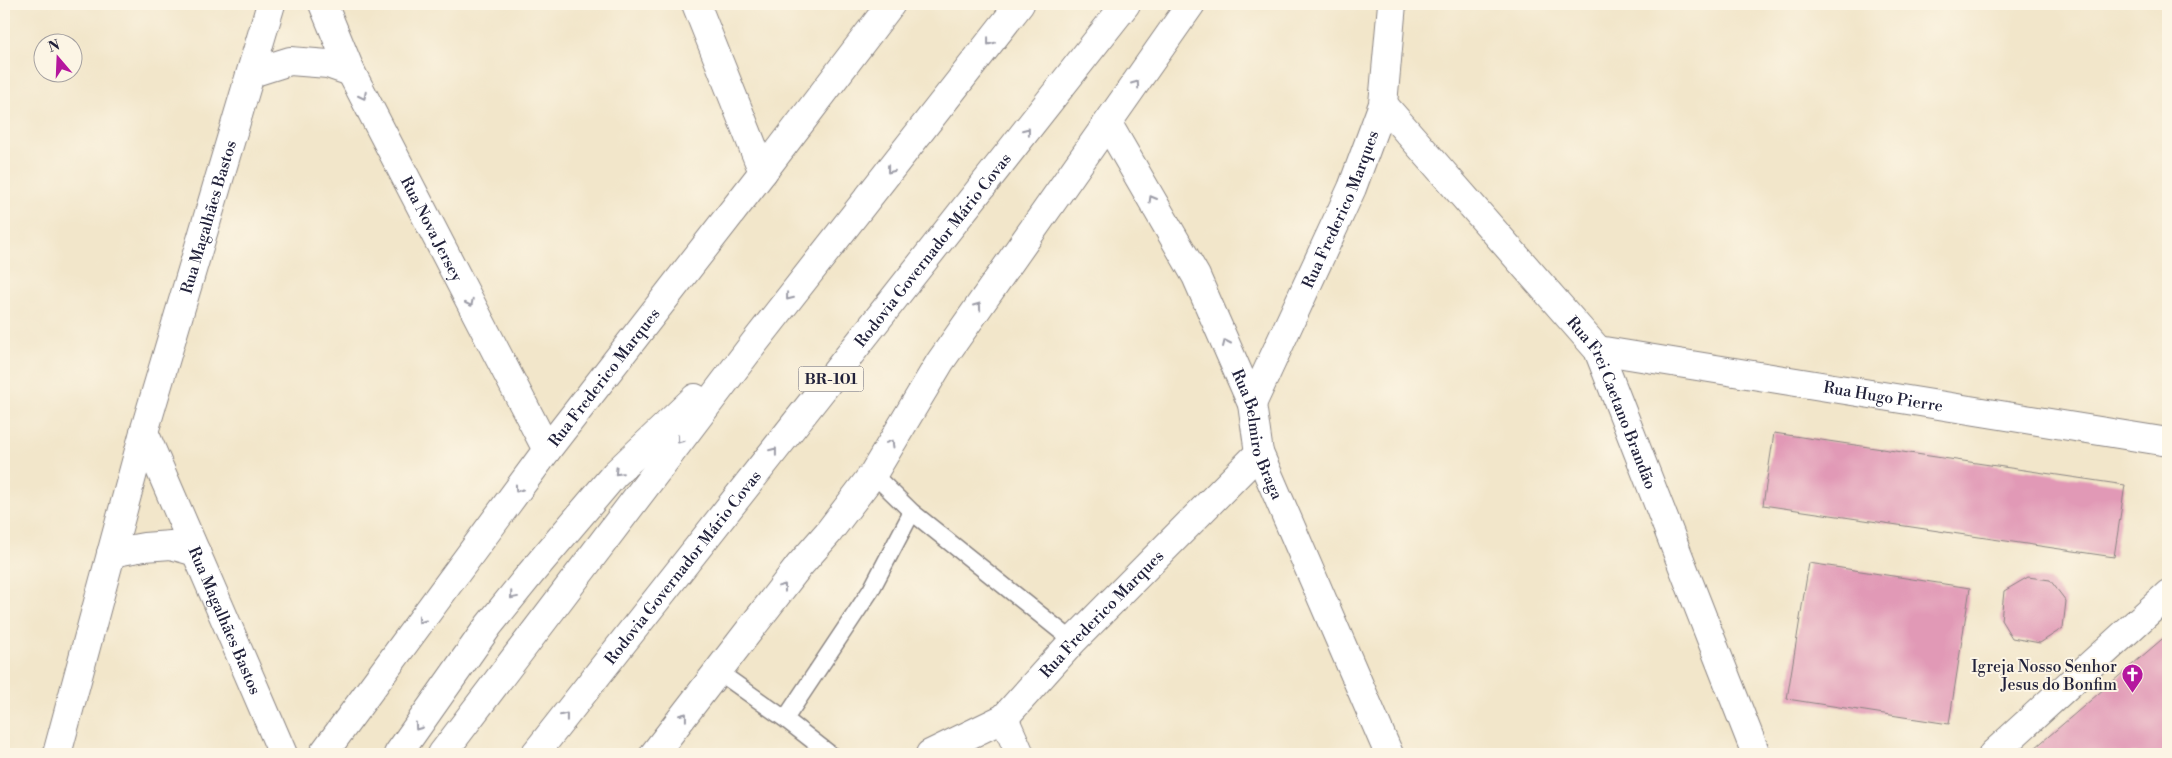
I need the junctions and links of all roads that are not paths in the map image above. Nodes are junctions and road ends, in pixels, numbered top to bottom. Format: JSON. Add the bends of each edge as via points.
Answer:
{"nodes":[{"id":1,"x":271,"y":4,"type":"edge"},
{"id":2,"x":323,"y":4,"type":"edge"},
{"id":3,"x":696,"y":4,"type":"edge"},
{"id":4,"x":891,"y":4,"type":"edge"},
{"id":5,"x":1020,"y":4,"type":"edge"},
{"id":6,"x":1126,"y":4,"type":"edge"},
{"id":7,"x":1191,"y":4,"type":"edge"},
{"id":8,"x":1392,"y":4,"type":"edge"},
{"id":9,"x":351,"y":72,"type":"junction"},
{"id":10,"x":252,"y":73,"type":"junction"},
{"id":11,"x":1383,"y":104,"type":"junction"},
{"id":12,"x":1108,"y":124,"type":"junction"},
{"id":13,"x":763,"y":172,"type":"junction"},
{"id":14,"x":754,"y":342,"type":"junction"},
{"id":15,"x":1598,"y":350,"type":"junction"},
{"id":16,"x":1252,"y":404,"type":"junction"},
{"id":17,"x":144,"y":432,"type":"junction"},
{"id":18,"x":2168,"y":442,"type":"edge"},
{"id":19,"x":547,"y":450,"type":"junction"},
{"id":20,"x":1259,"y":453,"type":"junction"},
{"id":21,"x":873,"y":474,"type":"junction"},
{"id":22,"x":912,"y":512,"type":"junction"},
{"id":23,"x":196,"y":552,"type":"junction"},
{"id":24,"x":111,"y":553,"type":"junction"},
{"id":25,"x":2168,"y":594,"type":"edge"},
{"id":26,"x":1073,"y":641,"type":"junction"},
{"id":27,"x":719,"y":672,"type":"junction"},
{"id":28,"x":1004,"y":718,"type":"junction"},
{"id":29,"x":785,"y":720,"type":"junction"},
{"id":30,"x":661,"y":751,"type":"edge"},
{"id":31,"x":57,"y":754,"type":"edge"},
{"id":32,"x":283,"y":754,"type":"edge"},
{"id":33,"x":323,"y":754,"type":"edge"},
{"id":34,"x":398,"y":754,"type":"edge"},
{"id":35,"x":442,"y":754,"type":"edge"},
{"id":36,"x":535,"y":754,"type":"edge"},
{"id":37,"x":830,"y":754,"type":"edge"},
{"id":38,"x":930,"y":754,"type":"edge"},
{"id":39,"x":1020,"y":754,"type":"edge"},
{"id":40,"x":1388,"y":754,"type":"edge"},
{"id":41,"x":1756,"y":754,"type":"edge"},
{"id":42,"x":1993,"y":754,"type":"edge"}],
"edges":[{"from":1,"to":10,"type":"main road","name":"Rua Magalhães Bastos"},
{"from":2,"to":9,"type":"main road","name":"Rua Nova Jersey"},
{"from":3,"to":13,"type":"main road"},
{"from":4,"to":13,"type":"main road","name":"Rua Frederico Marques"},
{"from":5,"to":14,"type":"main road","one_way":true},
{"from":36,"to":6,"type":"main road","name":"Rodovia Governador Mário Covas","number":"BR-101","one_way":true},
{"from":12,"to":7,"type":"main road","one_way":true},
{"from":8,"to":11,"type":"main road","name":"Rua Frederico Marques"},
{"from":9,"to":10,"type":"main road","via":[[328,64],[290,60]]},
{"from":9,"to":19,"type":"main road","name":"Rua Nova Jersey","one_way":true},
{"from":10,"to":17,"type":"main road","name":"Rua Magalhães Bastos"},
{"from":11,"to":15,"type":"main road","name":"Rua Frei Caetano Brandão"},
{"from":11,"to":16,"type":"main road","name":"Rua Frederico Marques","via":[[1352,188]]},
{"from":16,"to":12,"type":"main road","name":"Rua Belmiro Braga","one_way":true,"via":[[1196,276]]},
{"from":21,"to":12,"type":"main road","one_way":true,"via":[[940,362]]},
{"from":13,"to":19,"type":"main road","name":"Rua Frederico Marques"},
{"from":14,"to":34,"type":"main road","one_way":true,"via":[[616,474],[488,625]]},
{"from":14,"to":35,"type":"main road","one_way":true},
{"from":15,"to":18,"type":"main road","name":"Rua Hugo Pierre"},
{"from":15,"to":41,"type":"main road","name":"Rua Frei Caetano Brandão"},
{"from":16,"to":20,"type":"main road","name":"Rua Belmiro Braga"},
{"from":17,"to":23,"type":"main road","name":"Rua Magalhães Bastos"},
{"from":17,"to":24,"type":"main road","name":"Rua Magalhães Bastos"},
{"from":19,"to":33,"type":"main road","name":"Rua Frederico Marques","one_way":true},
{"from":20,"to":26,"type":"main road","name":"Rua Frederico Marques"},
{"from":20,"to":40,"type":"main road","name":"Rua Belmiro Braga"},
{"from":21,"to":22,"type":"lane"},
{"from":27,"to":21,"type":"main road","one_way":true},
{"from":22,"to":26,"type":"lane"},
{"from":22,"to":29,"type":"lane","via":[[871,590]]},
{"from":23,"to":24,"type":"main road","via":[[171,545],[144,546]]},
{"from":23,"to":32,"type":"main road","name":"Rua Magalhães Bastos"},
{"from":24,"to":31,"type":"main road","name":"Rua Magalhães Bastos"},
{"from":25,"to":42,"type":"main road"},
{"from":26,"to":28,"type":"main road","name":"Rua Frederico Marques"},
{"from":27,"to":29,"type":"lane"},
{"from":30,"to":27,"type":"main road","one_way":true},
{"from":28,"to":38,"type":"main road","name":"Rua Frederico Marques"},
{"from":28,"to":39,"type":"main road"},
{"from":29,"to":37,"type":"lane"}]}
